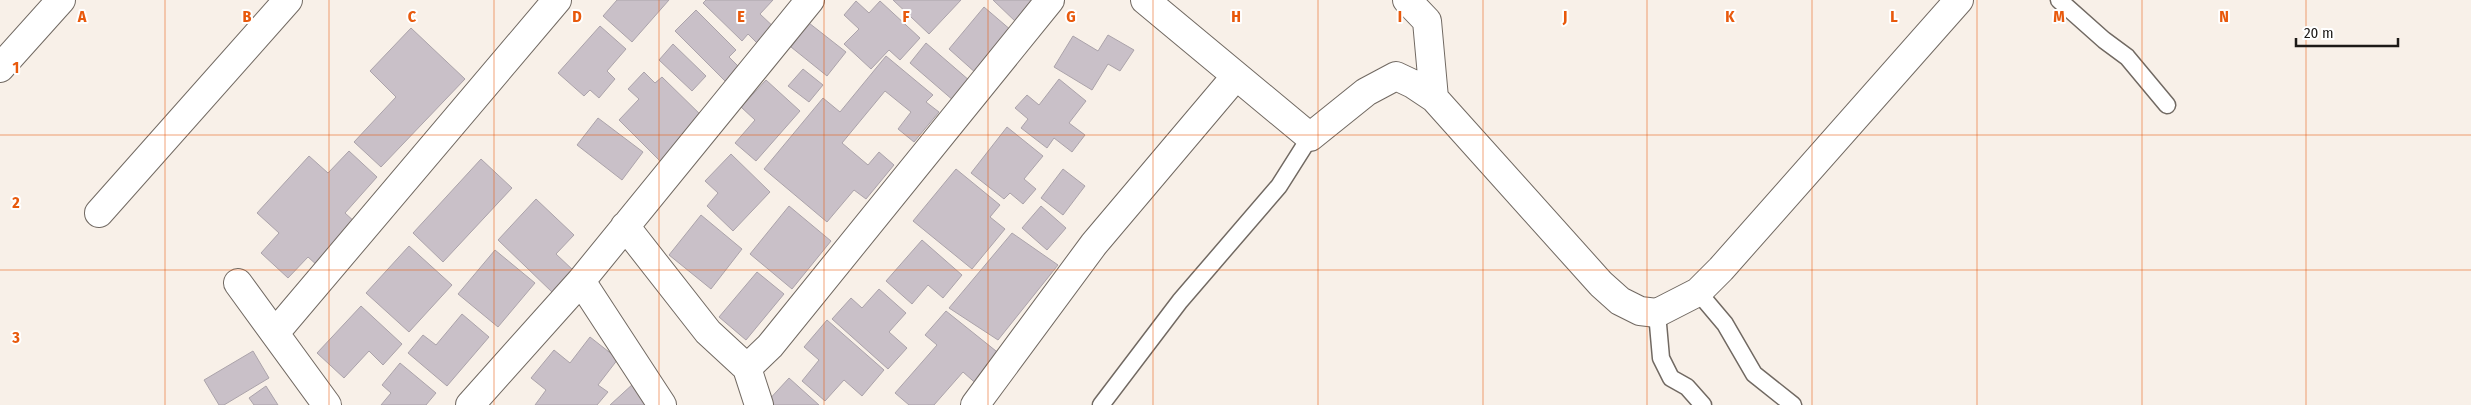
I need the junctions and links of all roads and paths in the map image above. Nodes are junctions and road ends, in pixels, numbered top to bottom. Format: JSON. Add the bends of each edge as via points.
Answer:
{"nodes":[{"id":1,"x":61,"y":0,"type":"edge"},
{"id":2,"x":288,"y":0,"type":"edge"},
{"id":3,"x":558,"y":0,"type":"edge"},
{"id":4,"x":810,"y":0,"type":"edge"},
{"id":5,"x":1050,"y":0,"type":"edge"},
{"id":6,"x":1145,"y":0,"type":"edge"},
{"id":7,"x":1407,"y":0,"type":"edge"},
{"id":8,"x":1959,"y":0,"type":"edge"},
{"id":9,"x":2059,"y":0,"type":"edge"},
{"id":10,"x":0,"y":68,"type":"edge"},
{"id":11,"x":1236,"y":76,"type":"junction"},
{"id":12,"x":1434,"y":98,"type":"junction"},
{"id":13,"x":2167,"y":105,"type":"dead end"},
{"id":14,"x":1310,"y":137,"type":"junction"},
{"id":15,"x":99,"y":213,"type":"dead end"},
{"id":16,"x":625,"y":226,"type":"junction"},
{"id":17,"x":581,"y":281,"type":"junction"},
{"id":18,"x":238,"y":283,"type":"dead end"},
{"id":19,"x":1698,"y":292,"type":"junction"},
{"id":20,"x":1657,"y":312,"type":"junction"},
{"id":21,"x":275,"y":333,"type":"junction"},
{"id":22,"x":746,"y":368,"type":"junction"},
{"id":23,"x":326,"y":405,"type":"edge"},
{"id":24,"x":470,"y":405,"type":"edge"},
{"id":25,"x":662,"y":405,"type":"edge"},
{"id":26,"x":759,"y":405,"type":"edge"},
{"id":27,"x":975,"y":405,"type":"edge"},
{"id":28,"x":1101,"y":405,"type":"edge"},
{"id":29,"x":1703,"y":405,"type":"edge"},
{"id":30,"x":1793,"y":405,"type":"edge"}],
"edges":[{"from":1,"to":10,"type":"street"},
{"from":2,"to":15,"type":"street"},
{"from":3,"to":21,"type":"street"},
{"from":4,"to":16,"type":"street"},
{"from":5,"to":22,"type":"street","via":[[770,346]]},
{"from":6,"to":11,"type":"street"},
{"from":7,"to":12,"type":"street","via":[[1427,21]]},
{"from":8,"to":19,"type":"street"},
{"from":9,"to":13,"type":"lane","via":[[2128,57]]},
{"from":11,"to":14,"type":"street"},
{"from":11,"to":27,"type":"street","via":[[1094,244]]},
{"from":12,"to":14,"type":"street","via":[[1396,76],[1366,92]]},
{"from":12,"to":20,"type":"street","via":[[1601,284],[1620,302],[1640,311]]},
{"from":14,"to":28,"type":"lane","via":[[1278,186],[1180,301]]},
{"from":16,"to":17,"type":"street"},
{"from":16,"to":22,"type":"street","via":[[708,332]]},
{"from":17,"to":24,"type":"street"},
{"from":17,"to":25,"type":"street"},
{"from":18,"to":21,"type":"street"},
{"from":19,"to":20,"type":"street"},
{"from":19,"to":30,"type":"lane","via":[[1725,324],[1754,374]]},
{"from":20,"to":29,"type":"lane","via":[[1661,358],[1672,378],[1687,387]]},
{"from":21,"to":23,"type":"street"},
{"from":22,"to":26,"type":"street"}]}
